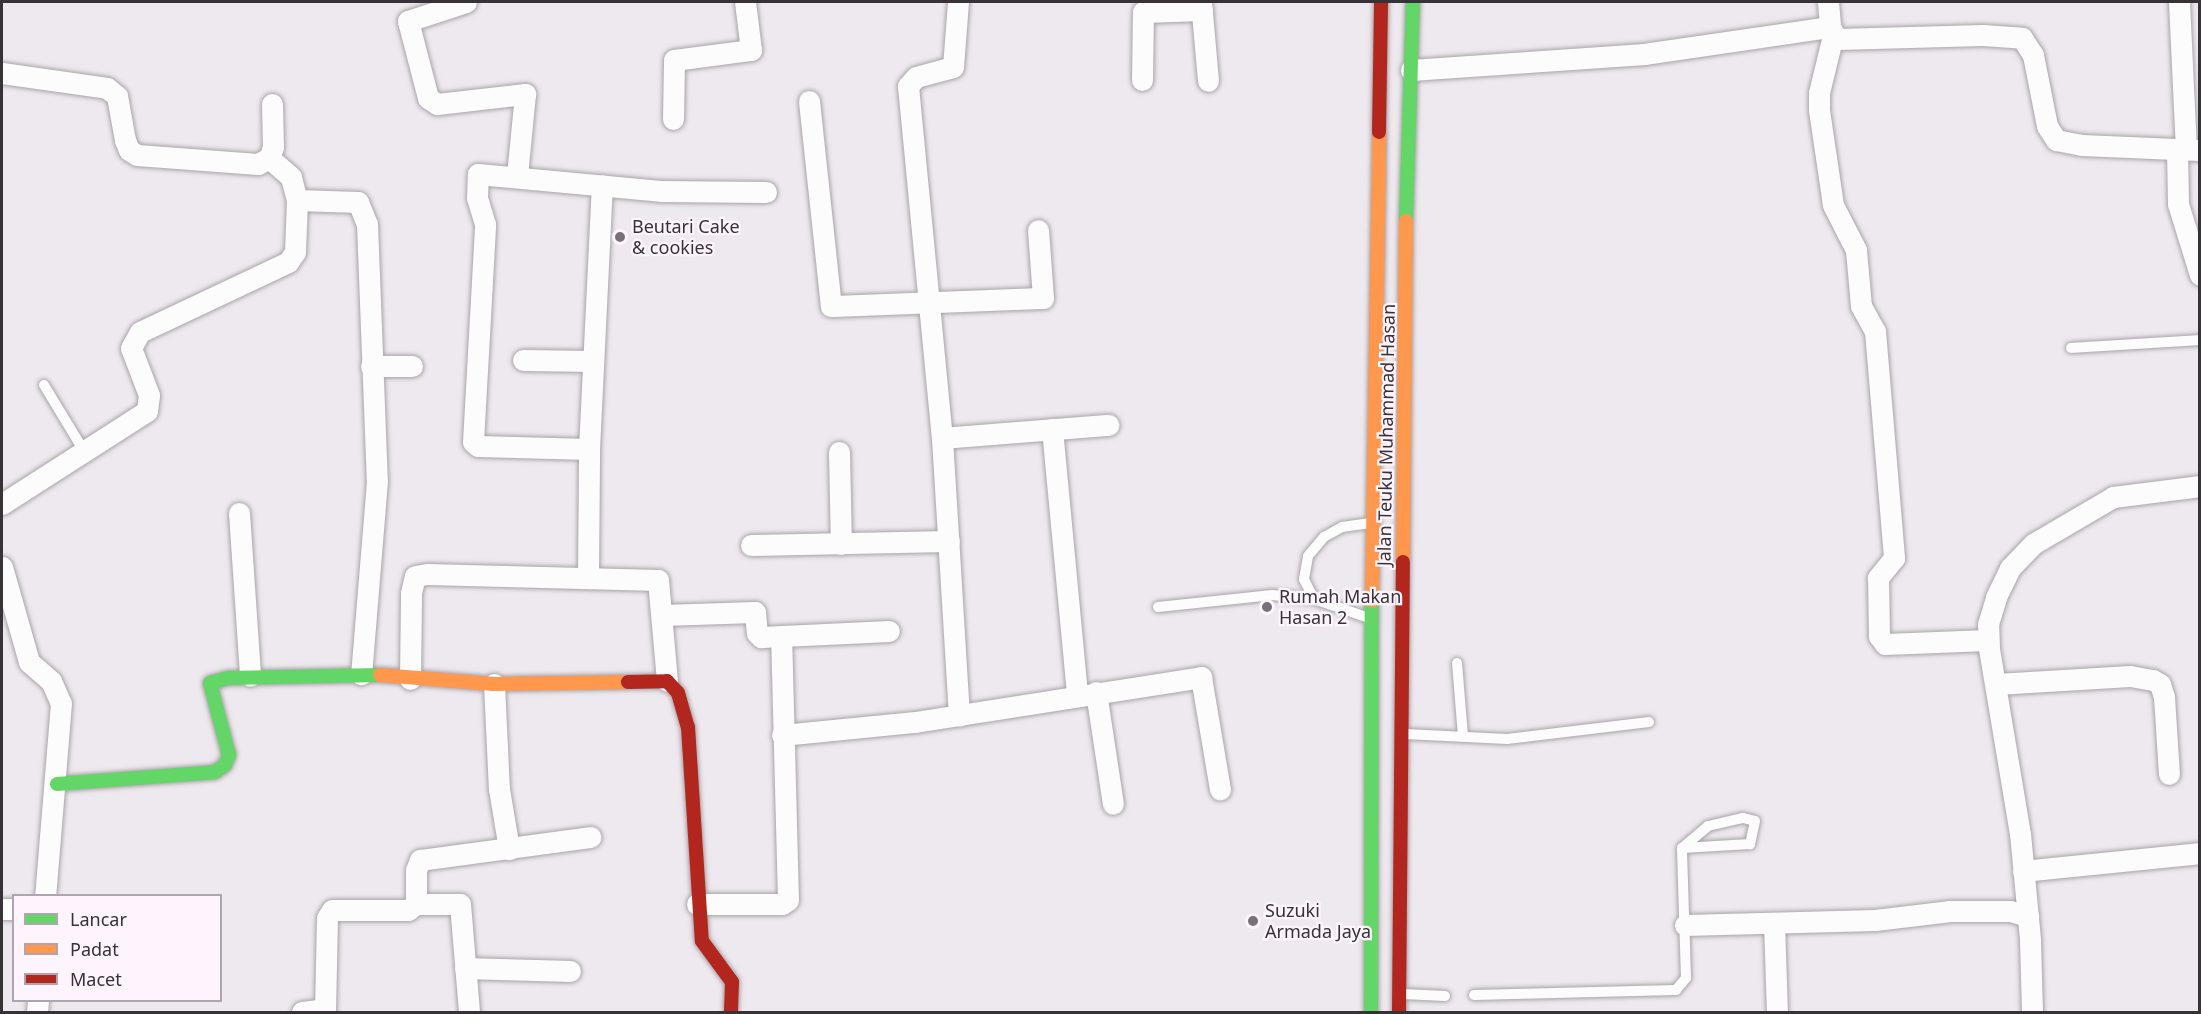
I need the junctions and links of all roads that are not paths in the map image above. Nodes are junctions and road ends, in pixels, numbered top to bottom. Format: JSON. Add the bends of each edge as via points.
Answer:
{"nodes":[{"id":1,"x":466,"y":2,"type":"edge"},
{"id":2,"x":745,"y":2,"type":"edge"},
{"id":3,"x":958,"y":2,"type":"edge"},
{"id":4,"x":1382,"y":2,"type":"edge"},
{"id":5,"x":1413,"y":2,"type":"edge"},
{"id":6,"x":1828,"y":2,"type":"edge"},
{"id":7,"x":2179,"y":2,"type":"edge"},
{"id":8,"x":1201,"y":6,"type":"edge"},
{"id":9,"x":1832,"y":31,"type":"junction"},
{"id":10,"x":1411,"y":70,"type":"junction"},
{"id":11,"x":2,"y":73,"type":"edge"},
{"id":12,"x":1142,"y":80,"type":"dead end"},
{"id":13,"x":1208,"y":81,"type":"dead end"},
{"id":14,"x":809,"y":101,"type":"dead end"},
{"id":15,"x":272,"y":104,"type":"dead end"},
{"id":16,"x":673,"y":119,"type":"dead end"},
{"id":17,"x":2187,"y":150,"type":"edge"},
{"id":18,"x":269,"y":158,"type":"junction"},
{"id":19,"x":517,"y":176,"type":"junction"},
{"id":20,"x":602,"y":185,"type":"junction"},
{"id":21,"x":766,"y":192,"type":"dead end"},
{"id":22,"x":297,"y":200,"type":"junction"},
{"id":23,"x":1038,"y":230,"type":"dead end"},
{"id":24,"x":2199,"y":275,"type":"edge"},
{"id":25,"x":929,"y":302,"type":"junction"},
{"id":26,"x":2199,"y":340,"type":"edge"},
{"id":27,"x":2071,"y":348,"type":"dead end"},
{"id":28,"x":523,"y":360,"type":"dead end"},
{"id":29,"x":593,"y":361,"type":"junction"},
{"id":30,"x":370,"y":366,"type":"junction"},
{"id":31,"x":412,"y":366,"type":"dead end"},
{"id":32,"x":44,"y":385,"type":"dead end"},
{"id":33,"x":1108,"y":425,"type":"dead end"},
{"id":34,"x":1052,"y":429,"type":"junction"},
{"id":35,"x":942,"y":438,"type":"junction"},
{"id":36,"x":589,"y":449,"type":"junction"},
{"id":37,"x":84,"y":451,"type":"junction"},
{"id":38,"x":839,"y":452,"type":"dead end"},
{"id":39,"x":2199,"y":486,"type":"edge"},
{"id":40,"x":1372,"y":492,"type":"junction"},
{"id":41,"x":1403,"y":495,"type":"junction"},
{"id":42,"x":2,"y":504,"type":"edge"},
{"id":43,"x":240,"y":513,"type":"dead end"},
{"id":44,"x":1372,"y":523,"type":"junction"},
{"id":45,"x":949,"y":541,"type":"junction"},
{"id":46,"x":841,"y":544,"type":"junction"},
{"id":47,"x":751,"y":545,"type":"dead end"},
{"id":48,"x":3,"y":576,"type":"edge"},
{"id":49,"x":588,"y":576,"type":"junction"},
{"id":50,"x":1314,"y":599,"type":"junction"},
{"id":51,"x":1158,"y":607,"type":"dead end"},
{"id":52,"x":662,"y":615,"type":"junction"},
{"id":53,"x":1372,"y":619,"type":"junction"},
{"id":54,"x":889,"y":631,"type":"dead end"},
{"id":55,"x":781,"y":636,"type":"junction"},
{"id":56,"x":1988,"y":640,"type":"junction"},
{"id":57,"x":1457,"y":663,"type":"dead end"},
{"id":58,"x":361,"y":674,"type":"junction"},
{"id":59,"x":250,"y":676,"type":"junction"},
{"id":60,"x":410,"y":679,"type":"junction"},
{"id":61,"x":667,"y":681,"type":"junction"},
{"id":62,"x":494,"y":684,"type":"junction"},
{"id":63,"x":1996,"y":684,"type":"junction"},
{"id":64,"x":1086,"y":694,"type":"junction"},
{"id":65,"x":959,"y":715,"type":"junction"},
{"id":66,"x":1649,"y":722,"type":"dead end"},
{"id":67,"x":1401,"y":733,"type":"junction"},
{"id":68,"x":782,"y":735,"type":"junction"},
{"id":69,"x":1463,"y":736,"type":"junction"},
{"id":70,"x":2169,"y":774,"type":"dead end"},
{"id":71,"x":57,"y":784,"type":"junction"},
{"id":72,"x":1220,"y":789,"type":"dead end"},
{"id":73,"x":1113,"y":804,"type":"dead end"},
{"id":74,"x":590,"y":837,"type":"dead end"},
{"id":75,"x":1682,"y":848,"type":"junction"},
{"id":76,"x":509,"y":849,"type":"junction"},
{"id":77,"x":2199,"y":853,"type":"edge"},
{"id":78,"x":2023,"y":871,"type":"junction"},
{"id":79,"x":45,"y":894,"type":"edge"},
{"id":80,"x":416,"y":904,"type":"junction"},
{"id":81,"x":697,"y":904,"type":"junction"},
{"id":82,"x":2028,"y":916,"type":"junction"},
{"id":83,"x":1774,"y":923,"type":"junction"},
{"id":84,"x":1685,"y":925,"type":"junction"},
{"id":85,"x":465,"y":968,"type":"junction"},
{"id":86,"x":570,"y":971,"type":"dead end"},
{"id":87,"x":1400,"y":993,"type":"junction"},
{"id":88,"x":1474,"y":995,"type":"dead end"},
{"id":89,"x":1445,"y":996,"type":"dead end"},
{"id":90,"x":325,"y":1011,"type":"edge"},
{"id":91,"x":302,"y":1012,"type":"edge"},
{"id":92,"x":469,"y":1012,"type":"edge"},
{"id":93,"x":731,"y":1012,"type":"edge"},
{"id":94,"x":1371,"y":1012,"type":"edge"},
{"id":95,"x":1399,"y":1012,"type":"edge"},
{"id":96,"x":1777,"y":1012,"type":"edge"},
{"id":97,"x":2032,"y":1012,"type":"edge"}],
"edges":[{"from":1,"to":19,"type":"street","via":[[408,21],[428,98],[437,104],[525,94]]},
{"from":2,"to":16,"type":"street","via":[[751,50],[674,60]]},
{"from":3,"to":25,"type":"street","via":[[953,67],[916,77],[908,86]]},
{"from":4,"to":40,"type":"main road","name":"Jalan Teuku Muhammad Hasan"},
{"from":5,"to":10,"type":"main road","name":"Jalan Teuku Muhammad Hasan"},
{"from":6,"to":9,"type":"street"},
{"from":7,"to":17,"type":"street"},
{"from":8,"to":12,"type":"street","via":[[1143,12]]},
{"from":8,"to":13,"type":"street"},
{"from":9,"to":10,"type":"street","via":[[1644,54]]},
{"from":9,"to":17,"type":"street","via":[[1837,39],[1854,41],[1983,35],[2022,38],[2032,55],[2047,126],[2056,140],[2081,145]]},
{"from":9,"to":56,"type":"street","via":[[1819,110],[1833,205],[1856,250],[1861,306],[1875,331],[1894,558],[1878,578],[1879,636],[1885,644]]},
{"from":10,"to":41,"type":"main road","name":"Jalan Teuku Muhammad Hasan"},
{"from":11,"to":18,"type":"street","via":[[107,88],[117,96],[129,150],[138,155],[258,164]]},
{"from":14,"to":25,"type":"street","via":[[831,306]]},
{"from":15,"to":18,"type":"street"},
{"from":17,"to":24,"type":"street","via":[[2178,204]]},
{"from":18,"to":22,"type":"street","via":[[291,177]]},
{"from":19,"to":20,"type":"street"},
{"from":19,"to":36,"type":"street","via":[[478,174],[477,198],[485,224],[471,439],[478,446]]},
{"from":20,"to":21,"type":"street","via":[[660,191]]},
{"from":20,"to":29,"type":"street"},
{"from":22,"to":30,"type":"street","via":[[354,201],[364,209]]},
{"from":22,"to":37,"type":"street","via":[[296,242],[288,262],[140,332],[133,339],[131,348],[149,395],[147,411]]},
{"from":23,"to":25,"type":"street","via":[[1043,298]]},
{"from":25,"to":35,"type":"street"},
{"from":26,"to":27,"type":"lane"},
{"from":28,"to":29,"type":"street"},
{"from":29,"to":36,"type":"street"},
{"from":30,"to":31,"type":"street"},
{"from":30,"to":58,"type":"street","via":[[377,481]]},
{"from":32,"to":37,"type":"lane"},
{"from":33,"to":34,"type":"street"},
{"from":34,"to":35,"type":"street"},
{"from":34,"to":64,"type":"street"},
{"from":35,"to":45,"type":"street"},
{"from":36,"to":49,"type":"street"},
{"from":37,"to":42,"type":"street"},
{"from":38,"to":46,"type":"street"},
{"from":39,"to":56,"type":"street","via":[[2113,497],[2033,544],[2010,568],[1996,597]]},
{"from":40,"to":41,"type":"main road"},
{"from":40,"to":44,"type":"main road","name":"Jalan Teuku Muhammad Hasan"},
{"from":41,"to":67,"type":"main road","name":"Jalan Teuku Muhammad Hasan"},
{"from":43,"to":59,"type":"street"},
{"from":44,"to":50,"type":"lane","via":[[1342,527],[1317,544],[1308,556],[1304,572]]},
{"from":44,"to":53,"type":"main road","name":"Jalan Teuku Muhammad Hasan"},
{"from":45,"to":46,"type":"street"},
{"from":45,"to":65,"type":"street"},
{"from":46,"to":47,"type":"street"},
{"from":48,"to":71,"type":"street","via":[[29,662],[51,681],[59,695]]},
{"from":49,"to":52,"type":"street","via":[[658,580]]},
{"from":49,"to":60,"type":"street","via":[[415,576],[411,593]]},
{"from":50,"to":51,"type":"lane","via":[[1262,596]]},
{"from":50,"to":53,"type":"lane"},
{"from":52,"to":55,"type":"street","via":[[755,612],[758,635]]},
{"from":52,"to":61,"type":"street"},
{"from":53,"to":94,"type":"main road","name":"Jalan Teuku Muhammad Hasan"},
{"from":54,"to":55,"type":"street"},
{"from":55,"to":68,"type":"street"},
{"from":56,"to":63,"type":"street"},
{"from":57,"to":69,"type":"lane"},
{"from":58,"to":59,"type":"main road"},
{"from":58,"to":60,"type":"main road"},
{"from":59,"to":71,"type":"main road","via":[[210,683],[229,755],[225,765],[215,772]]},
{"from":60,"to":62,"type":"main road"},
{"from":61,"to":62,"type":"main road"},
{"from":61,"to":81,"type":"main road","via":[[678,693],[688,727]]},
{"from":62,"to":76,"type":"street","via":[[498,789]]},
{"from":63,"to":70,"type":"street","via":[[2130,676],[2153,680],[2160,684],[2164,697]]},
{"from":63,"to":78,"type":"street"},
{"from":64,"to":65,"type":"street"},
{"from":64,"to":72,"type":"street","via":[[1203,678]]},
{"from":64,"to":73,"type":"street"},
{"from":65,"to":68,"type":"street"},
{"from":66,"to":69,"type":"lane","via":[[1525,738]]},
{"from":67,"to":69,"type":"lane"},
{"from":67,"to":87,"type":"main road","name":"Jalan Teuku Muhammad Hasan"},
{"from":68,"to":81,"type":"street","via":[[788,900],[782,904]]},
{"from":71,"to":79,"type":"street"},
{"from":74,"to":76,"type":"street"},
{"from":75,"to":75,"type":"lane","via":[[1750,844],[1755,821],[1743,818],[1708,826]]},
{"from":75,"to":84,"type":"lane"},
{"from":76,"to":80,"type":"street","via":[[420,860],[416,870]]},
{"from":77,"to":78,"type":"street"},
{"from":78,"to":82,"type":"street"},
{"from":80,"to":85,"type":"street","via":[[460,904]]},
{"from":80,"to":90,"type":"street","via":[[408,910],[332,910],[327,918]]},
{"from":81,"to":93,"type":"main road","via":[[702,941],[732,982]]},
{"from":82,"to":83,"type":"street","via":[[2010,911],[1950,911],[1875,920]]},
{"from":82,"to":97,"type":"street"},
{"from":83,"to":84,"type":"street"},
{"from":83,"to":96,"type":"street"},
{"from":84,"to":88,"type":"lane","via":[[1686,978],[1676,990]]},
{"from":85,"to":86,"type":"street"},
{"from":85,"to":92,"type":"street"},
{"from":87,"to":89,"type":"lane"},
{"from":87,"to":95,"type":"main road","name":"Jalan Teuku Muhammad Hasan"},
{"from":90,"to":91,"type":"street"}]}
